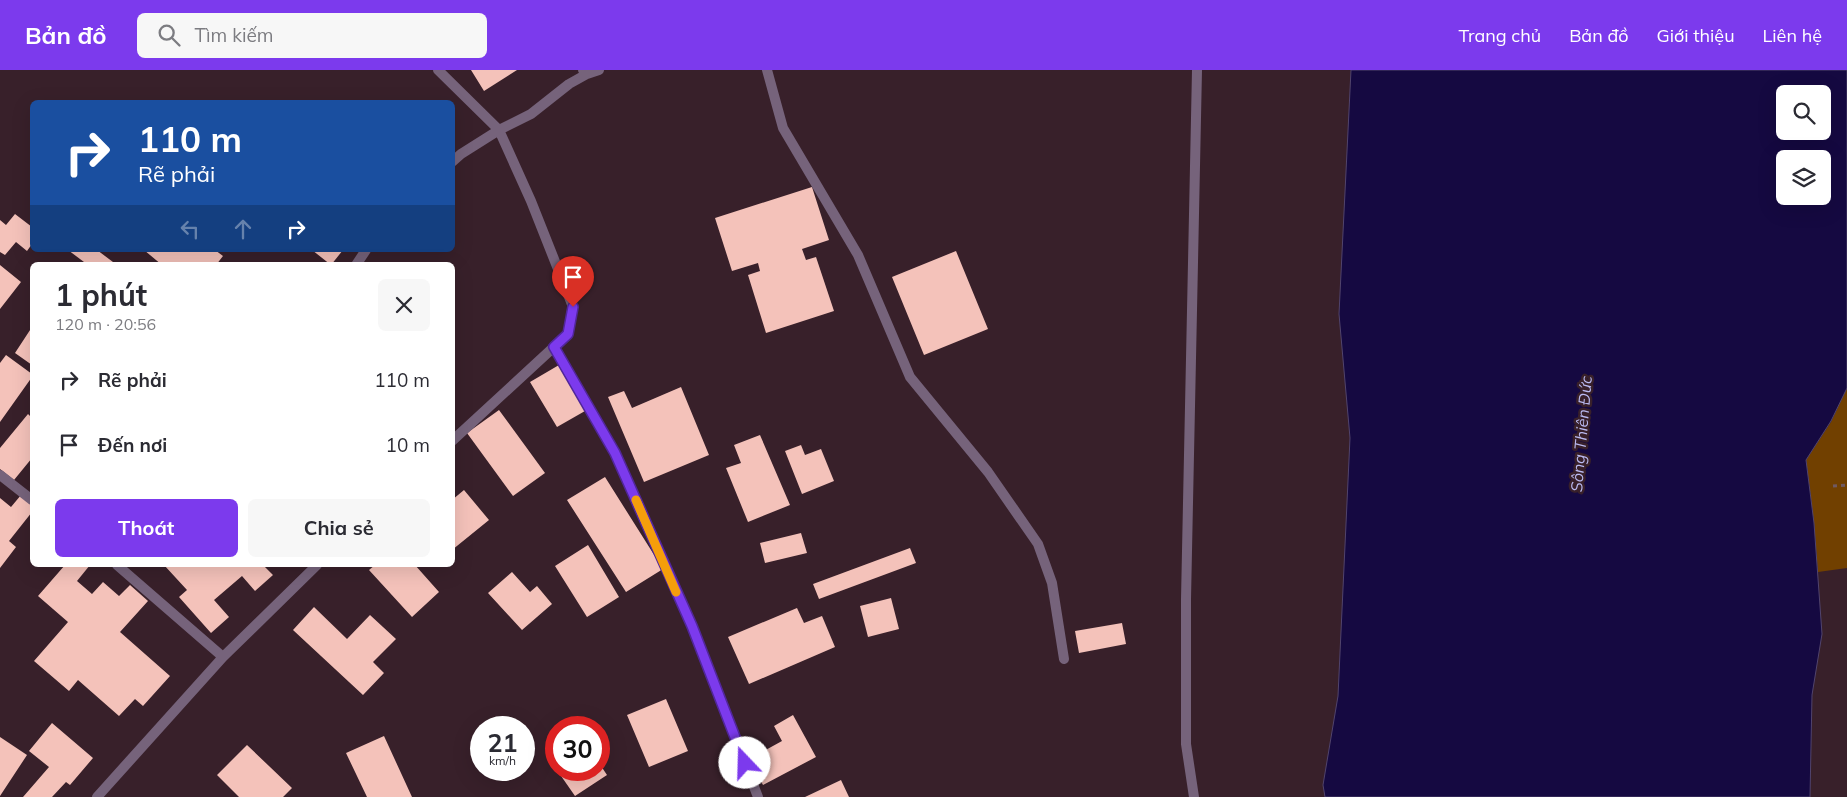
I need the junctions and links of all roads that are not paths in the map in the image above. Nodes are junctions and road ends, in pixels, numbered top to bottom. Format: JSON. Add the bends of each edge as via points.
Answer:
{"nodes":[{"id":1,"x":438,"y":70,"type":"edge"},
{"id":2,"x":599,"y":70,"type":"edge"},
{"id":3,"x":768,"y":70,"type":"edge"},
{"id":4,"x":1197,"y":70,"type":"edge"},
{"id":5,"x":585,"y":72,"type":"edge"},
{"id":6,"x":499,"y":130,"type":"junction"},
{"id":7,"x":455,"y":160,"type":"edge"},
{"id":8,"x":554,"y":347,"type":"junction"},
{"id":9,"x":455,"y":437,"type":"edge"},
{"id":10,"x":0,"y":475,"type":"edge"},
{"id":11,"x":30,"y":498,"type":"edge"},
{"id":12,"x":119,"y":567,"type":"edge"},
{"id":13,"x":315,"y":567,"type":"edge"},
{"id":14,"x":223,"y":657,"type":"junction"},
{"id":15,"x":1064,"y":659,"type":"dead end"},
{"id":16,"x":96,"y":797,"type":"edge"},
{"id":17,"x":758,"y":797,"type":"edge"},
{"id":18,"x":1194,"y":797,"type":"edge"}],
"edges":[{"from":1,"to":6,"type":"street"},
{"from":2,"to":5,"type":"street"},
{"from":3,"to":15,"type":"street","via":[[783,128],[858,255],[910,376],[988,472],[1038,544],[1052,583]]},
{"from":4,"to":18,"type":"street","via":[[1186,599],[1186,744]]},
{"from":5,"to":6,"type":"street","via":[[531,114]]},
{"from":6,"to":7,"type":"street"},
{"from":6,"to":8,"type":"street","via":[[573,307],[568,334]]},
{"from":8,"to":9,"type":"street"},
{"from":8,"to":17,"type":"street","via":[[615,453],[692,626]]},
{"from":10,"to":11,"type":"street"},
{"from":12,"to":14,"type":"street"},
{"from":13,"to":14,"type":"street"},
{"from":14,"to":16,"type":"street"}]}
